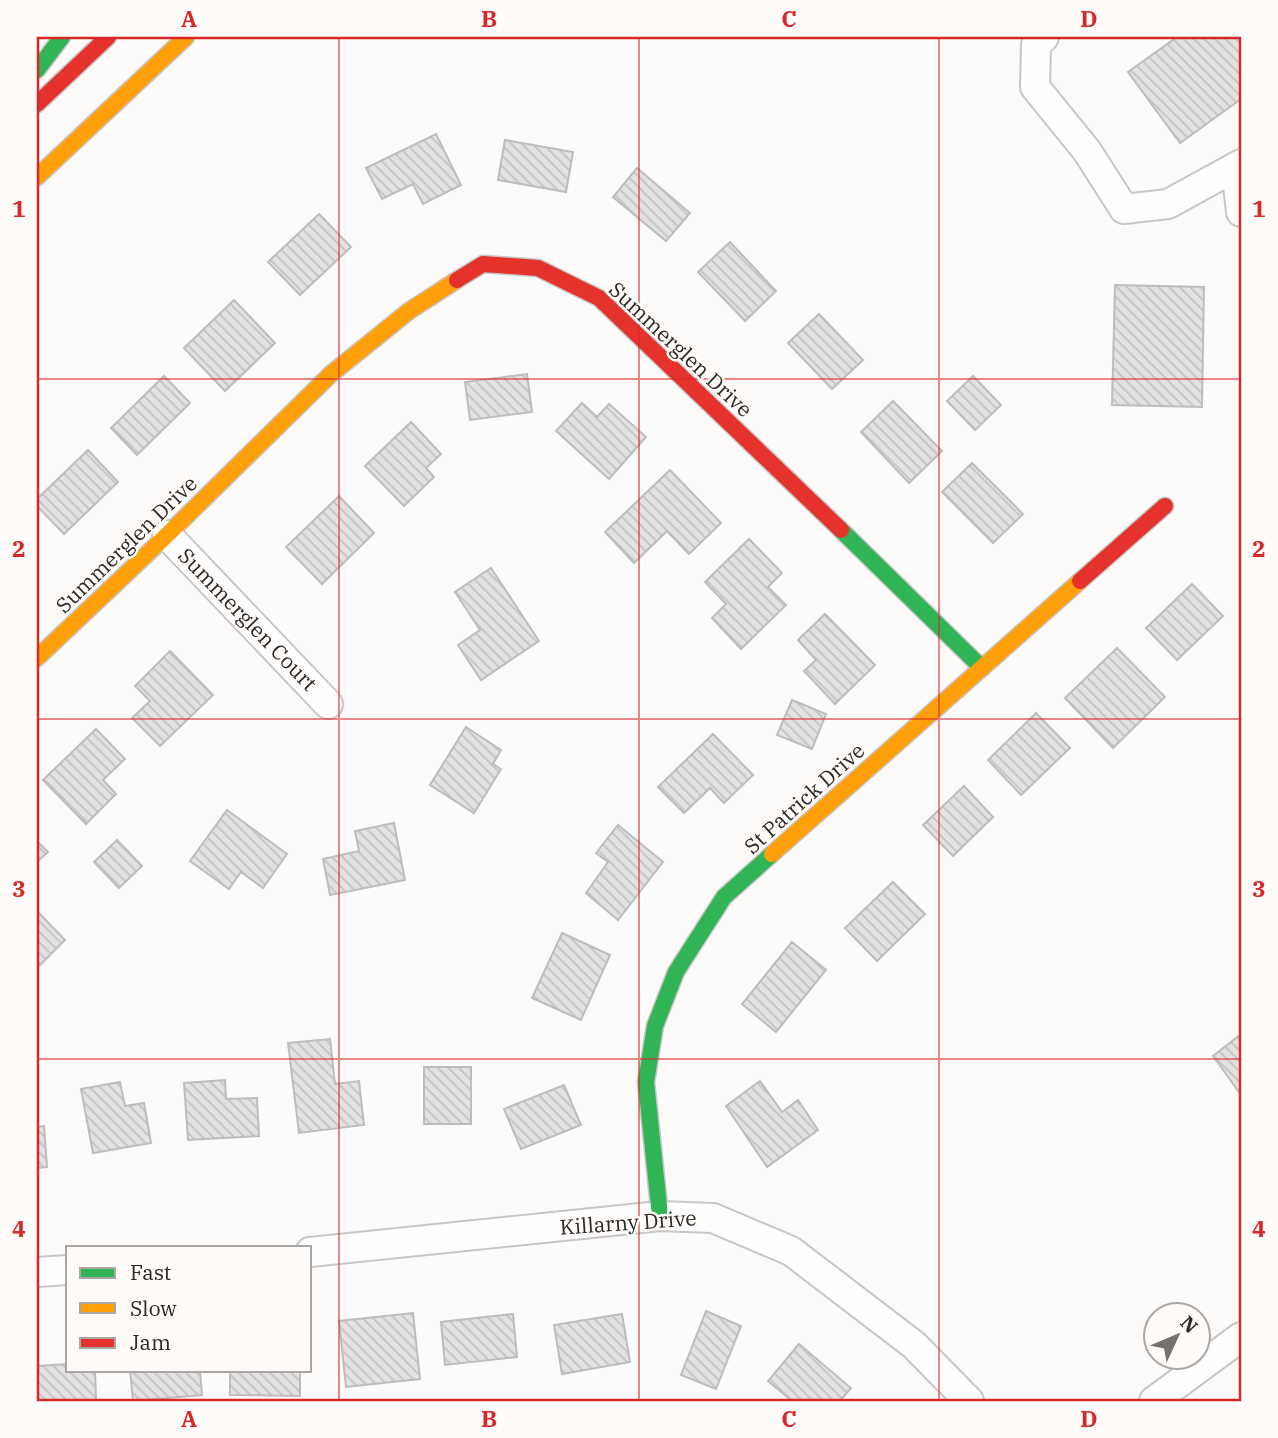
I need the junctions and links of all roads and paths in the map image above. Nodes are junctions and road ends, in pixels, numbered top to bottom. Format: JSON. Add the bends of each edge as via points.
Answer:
{"nodes":[{"id":1,"x":62,"y":37,"type":"edge"},
{"id":2,"x":108,"y":37,"type":"edge"},
{"id":3,"x":1044,"y":37,"type":"edge"},
{"id":4,"x":192,"y":41,"type":"edge"},
{"id":5,"x":37,"y":70,"type":"edge"},
{"id":6,"x":37,"y":104,"type":"edge"},
{"id":7,"x":1239,"y":166,"type":"edge"},
{"id":8,"x":37,"y":177,"type":"edge"},
{"id":9,"x":1241,"y":212,"type":"edge"},
{"id":10,"x":1165,"y":506,"type":"dead end"},
{"id":11,"x":167,"y":535,"type":"junction"},
{"id":12,"x":37,"y":659,"type":"edge"},
{"id":13,"x":982,"y":668,"type":"junction"},
{"id":14,"x":328,"y":704,"type":"dead end"},
{"id":15,"x":660,"y":1216,"type":"junction"},
{"id":16,"x":312,"y":1252,"type":"edge"},
{"id":17,"x":66,"y":1270,"type":"edge"},
{"id":18,"x":37,"y":1272,"type":"edge"},
{"id":19,"x":1241,"y":1337,"type":"edge"},
{"id":20,"x":969,"y":1401,"type":"edge"},
{"id":21,"x":1154,"y":1401,"type":"edge"}],
"edges":[{"from":1,"to":5,"type":"main road"},
{"from":2,"to":6,"type":"main road"},
{"from":3,"to":7,"type":"street","via":[[1036,45],[1035,87],[1087,151],[1124,209],[1168,204]]},
{"from":4,"to":8,"type":"main road"},
{"from":7,"to":9,"type":"street"},
{"from":10,"to":13,"type":"main road","name":"St Patrick Drive"},
{"from":11,"to":12,"type":"main road","name":"Summerglen Drive"},
{"from":11,"to":13,"type":"main road","name":"Summerglen Drive","via":[[331,374],[409,311],[483,264],[538,268],[598,298]]},
{"from":11,"to":14,"type":"street","name":"Summerglen Court"},
{"from":13,"to":15,"type":"main road","name":"St Patrick Drive","via":[[724,897],[676,972],[655,1026],[646,1082]]},
{"from":15,"to":16,"type":"street","name":"Killarny Drive"},
{"from":15,"to":20,"type":"street","name":"Killarny Drive","via":[[713,1218],[791,1251],[914,1345]]},
{"from":17,"to":18,"type":"street"},
{"from":19,"to":21,"type":"street"}]}
